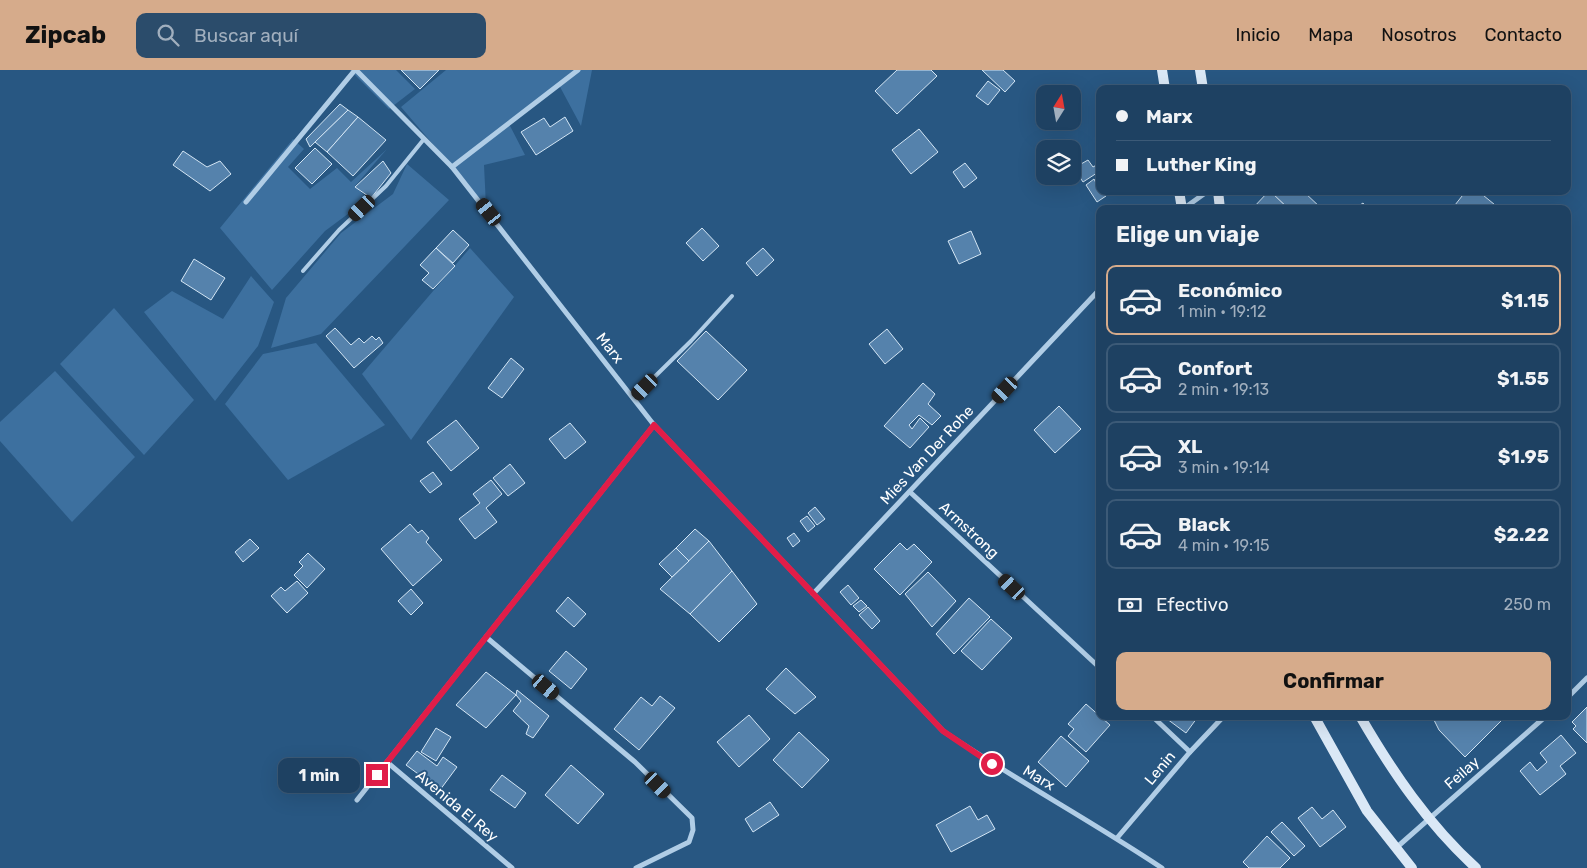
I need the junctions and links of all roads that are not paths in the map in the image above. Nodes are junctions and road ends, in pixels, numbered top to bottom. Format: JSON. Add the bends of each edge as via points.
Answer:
{"nodes":[{"id":1,"x":356,"y":70,"type":"edge"},
{"id":2,"x":578,"y":70,"type":"edge"},
{"id":3,"x":1162,"y":70,"type":"edge"},
{"id":4,"x":1200,"y":70,"type":"edge"},
{"id":5,"x":1164,"y":85,"type":"edge"},
{"id":6,"x":1202,"y":85,"type":"edge"},
{"id":7,"x":424,"y":139,"type":"junction"},
{"id":8,"x":452,"y":167,"type":"junction"},
{"id":9,"x":1202,"y":195,"type":"edge"},
{"id":10,"x":246,"y":202,"type":"dead end"},
{"id":11,"x":1188,"y":205,"type":"edge"},
{"id":12,"x":303,"y":271,"type":"dead end"},
{"id":13,"x":1096,"y":293,"type":"edge"},
{"id":14,"x":732,"y":296,"type":"dead end"},
{"id":15,"x":633,"y":398,"type":"junction"},
{"id":16,"x":654,"y":425,"type":"junction"},
{"id":17,"x":910,"y":492,"type":"junction"},
{"id":18,"x":814,"y":594,"type":"junction"},
{"id":19,"x":486,"y":637,"type":"junction"},
{"id":20,"x":1096,"y":664,"type":"edge"},
{"id":21,"x":1587,"y":678,"type":"edge"},
{"id":22,"x":1571,"y":694,"type":"edge"},
{"id":23,"x":1156,"y":720,"type":"edge"},
{"id":24,"x":1220,"y":720,"type":"edge"},
{"id":25,"x":1316,"y":720,"type":"edge"},
{"id":26,"x":1362,"y":720,"type":"edge"},
{"id":27,"x":1541,"y":720,"type":"edge"},
{"id":28,"x":1190,"y":752,"type":"junction"},
{"id":29,"x":387,"y":762,"type":"junction"},
{"id":30,"x":357,"y":800,"type":"dead end"},
{"id":31,"x":1428,"y":819,"type":"junction"},
{"id":32,"x":1117,"y":838,"type":"junction"},
{"id":33,"x":1396,"y":849,"type":"junction"},
{"id":34,"x":512,"y":868,"type":"edge"},
{"id":35,"x":636,"y":868,"type":"edge"},
{"id":36,"x":1162,"y":868,"type":"edge"},
{"id":37,"x":1412,"y":868,"type":"edge"},
{"id":38,"x":1476,"y":868,"type":"edge"}],
"edges":[{"from":1,"to":7,"type":"street","name":"Marx"},
{"from":1,"to":10,"type":"street"},
{"from":2,"to":8,"type":"street"},
{"from":3,"to":5,"type":"main road"},
{"from":4,"to":6,"type":"main road"},
{"from":7,"to":8,"type":"street","name":"Marx"},
{"from":7,"to":12,"type":"lane","via":[[386,186],[339,230]]},
{"from":8,"to":15,"type":"street","name":"Marx"},
{"from":9,"to":11,"type":"street"},
{"from":13,"to":17,"type":"street","name":"Mies Van Der Rohe"},
{"from":14,"to":15,"type":"lane"},
{"from":15,"to":16,"type":"street","name":"Marx"},
{"from":16,"to":18,"type":"street","name":"Marx"},
{"from":16,"to":19,"type":"street"},
{"from":17,"to":18,"type":"street","name":"Mies Van Der Rohe"},
{"from":17,"to":20,"type":"street","name":"Armstrong"},
{"from":18,"to":32,"type":"street","name":"Marx","via":[[943,731]]},
{"from":19,"to":29,"type":"street"},
{"from":19,"to":35,"type":"street","via":[[635,762],[692,818],[689,842]]},
{"from":21,"to":22,"type":"street"},
{"from":23,"to":28,"type":"street"},
{"from":24,"to":28,"type":"street","name":"Lenin"},
{"from":25,"to":33,"type":"main road","via":[[1367,811]]},
{"from":26,"to":31,"type":"main road","via":[[1388,764]]},
{"from":27,"to":31,"type":"street","name":"Feilay"},
{"from":28,"to":32,"type":"street","name":"Lenin"},
{"from":29,"to":30,"type":"street"},
{"from":29,"to":34,"type":"street","name":"Avenida El Rey"},
{"from":31,"to":33,"type":"street","name":"Feilay"},
{"from":31,"to":38,"type":"main road"},
{"from":32,"to":36,"type":"street","name":"Marx"},
{"from":33,"to":37,"type":"main road"}]}
